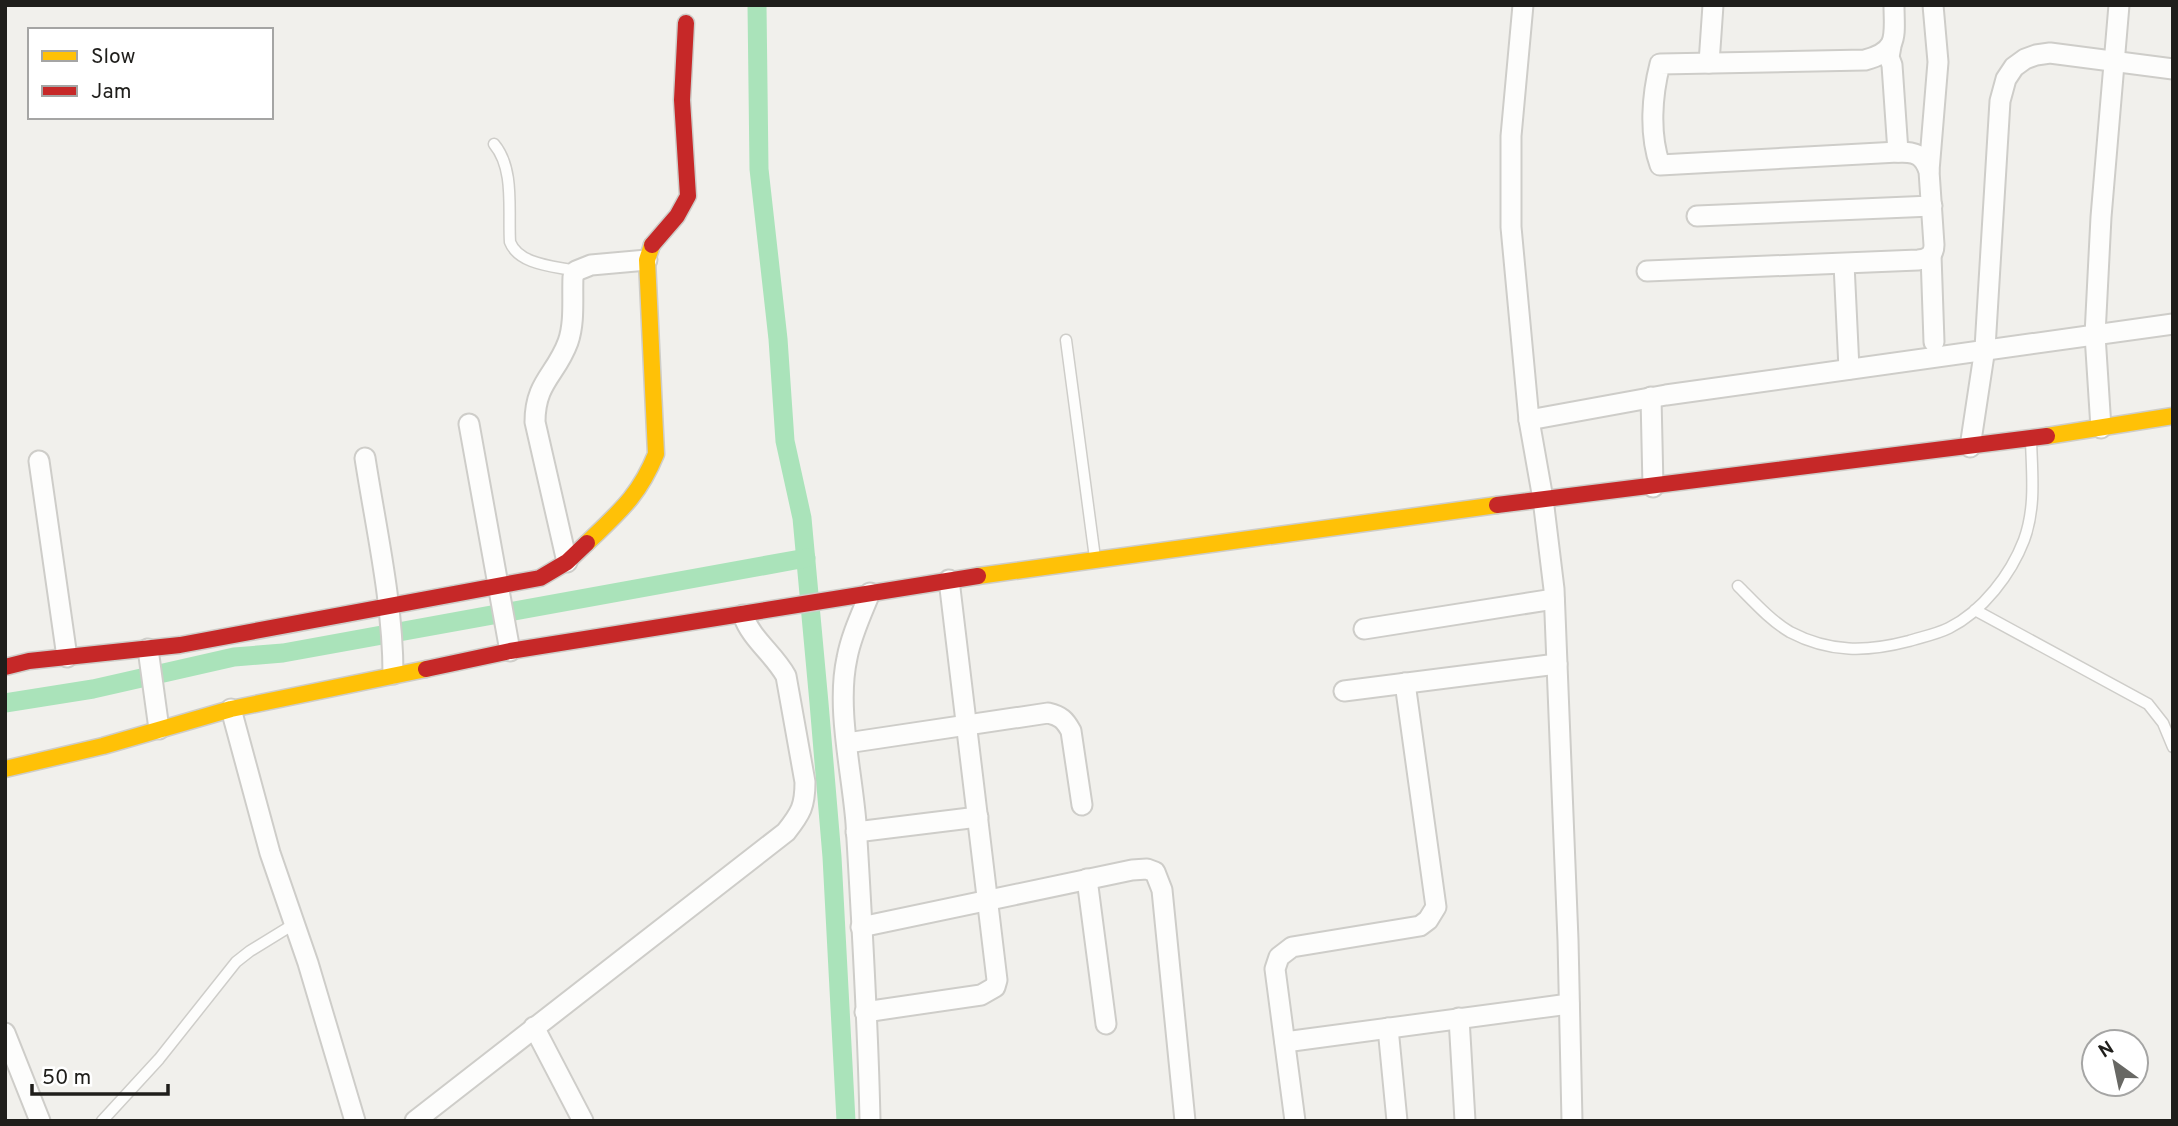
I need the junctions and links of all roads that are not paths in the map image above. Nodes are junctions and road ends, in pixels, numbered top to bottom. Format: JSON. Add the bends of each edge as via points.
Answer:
{"nodes":[{"id":1,"x":1523,"y":5,"type":"edge"},
{"id":2,"x":1713,"y":5,"type":"edge"},
{"id":3,"x":1894,"y":5,"type":"edge"},
{"id":4,"x":1933,"y":5,"type":"edge"},
{"id":5,"x":2119,"y":5,"type":"edge"},
{"id":6,"x":687,"y":23,"type":"dead end"},
{"id":7,"x":1891,"y":46,"type":"junction"},
{"id":8,"x":2114,"y":62,"type":"junction"},
{"id":9,"x":1709,"y":63,"type":"junction"},
{"id":10,"x":2173,"y":69,"type":"edge"},
{"id":11,"x":494,"y":144,"type":"dead end"},
{"id":12,"x":1898,"y":152,"type":"junction"},
{"id":13,"x":1929,"y":171,"type":"junction"},
{"id":14,"x":1932,"y":206,"type":"junction"},
{"id":15,"x":1697,"y":216,"type":"dead end"},
{"id":16,"x":1931,"y":255,"type":"junction"},
{"id":17,"x":647,"y":260,"type":"junction"},
{"id":18,"x":1844,"y":264,"type":"junction"},
{"id":19,"x":576,"y":271,"type":"junction"},
{"id":20,"x":1647,"y":271,"type":"dead end"},
{"id":21,"x":2173,"y":324,"type":"edge"},
{"id":22,"x":2095,"y":335,"type":"junction"},
{"id":23,"x":1066,"y":340,"type":"dead end"},
{"id":24,"x":1934,"y":342,"type":"dead end"},
{"id":25,"x":1985,"y":348,"type":"junction"},
{"id":26,"x":1849,"y":369,"type":"junction"},
{"id":27,"x":1651,"y":397,"type":"junction"},
{"id":28,"x":2173,"y":416,"type":"edge"},
{"id":29,"x":1529,"y":420,"type":"junction"},
{"id":30,"x":469,"y":425,"type":"dead end"},
{"id":31,"x":2101,"y":428,"type":"junction"},
{"id":32,"x":2031,"y":439,"type":"junction"},
{"id":33,"x":1970,"y":447,"type":"junction"},
{"id":34,"x":365,"y":458,"type":"dead end"},
{"id":35,"x":39,"y":461,"type":"dead end"},
{"id":36,"x":1653,"y":487,"type":"junction"},
{"id":37,"x":1544,"y":499,"type":"junction"},
{"id":38,"x":566,"y":562,"type":"junction"},
{"id":39,"x":1095,"y":562,"type":"junction"},
{"id":40,"x":949,"y":580,"type":"junction"},
{"id":41,"x":498,"y":586,"type":"junction"},
{"id":42,"x":1738,"y":586,"type":"dead end"},
{"id":43,"x":863,"y":594,"type":"junction"},
{"id":44,"x":1554,"y":599,"type":"junction"},
{"id":45,"x":387,"y":605,"type":"junction"},
{"id":46,"x":1975,"y":610,"type":"junction"},
{"id":47,"x":743,"y":615,"type":"junction"},
{"id":48,"x":1364,"y":629,"type":"dead end"},
{"id":49,"x":510,"y":651,"type":"junction"},
{"id":50,"x":66,"y":657,"type":"junction"},
{"id":51,"x":149,"y":658,"type":"junction"},
{"id":52,"x":1557,"y":664,"type":"junction"},
{"id":53,"x":5,"y":667,"type":"edge"},
{"id":54,"x":393,"y":674,"type":"junction"},
{"id":55,"x":1405,"y":683,"type":"junction"},
{"id":56,"x":1345,"y":691,"type":"dead end"},
{"id":57,"x":231,"y":709,"type":"junction"},
{"id":58,"x":966,"y":725,"type":"junction"},
{"id":59,"x":159,"y":729,"type":"junction"},
{"id":60,"x":847,"y":743,"type":"junction"},
{"id":61,"x":2173,"y":747,"type":"edge"},
{"id":62,"x":5,"y":769,"type":"edge"},
{"id":63,"x":1082,"y":805,"type":"dead end"},
{"id":64,"x":978,"y":817,"type":"junction"},
{"id":65,"x":856,"y":832,"type":"junction"},
{"id":66,"x":1087,"y":879,"type":"junction"},
{"id":67,"x":989,"y":900,"type":"junction"},
{"id":68,"x":294,"y":924,"type":"junction"},
{"id":69,"x":861,"y":927,"type":"junction"},
{"id":70,"x":1569,"y":1004,"type":"junction"},
{"id":71,"x":865,"y":1012,"type":"junction"},
{"id":72,"x":1459,"y":1018,"type":"junction"},
{"id":73,"x":1106,"y":1024,"type":"dead end"},
{"id":74,"x":534,"y":1027,"type":"junction"},
{"id":75,"x":1388,"y":1028,"type":"junction"},
{"id":76,"x":5,"y":1033,"type":"edge"},
{"id":77,"x":1285,"y":1042,"type":"junction"},
{"id":78,"x":428,"y":1116,"type":"edge"},
{"id":79,"x":40,"y":1121,"type":"edge"},
{"id":80,"x":102,"y":1121,"type":"edge"},
{"id":81,"x":355,"y":1121,"type":"edge"},
{"id":82,"x":583,"y":1121,"type":"edge"},
{"id":83,"x":870,"y":1121,"type":"edge"},
{"id":84,"x":1185,"y":1121,"type":"edge"},
{"id":85,"x":1295,"y":1121,"type":"edge"},
{"id":86,"x":1396,"y":1121,"type":"edge"},
{"id":87,"x":1465,"y":1121,"type":"edge"},
{"id":88,"x":1572,"y":1121,"type":"edge"}],
"edges":[{"from":1,"to":29,"type":"street","via":[[1511,136],[1511,227]]},
{"from":2,"to":9,"type":"street"},
{"from":3,"to":7,"type":"street"},
{"from":4,"to":13,"type":"street","via":[[1937,62]]},
{"from":5,"to":8,"type":"street"},
{"from":6,"to":17,"type":"street","via":[[682,100],[688,196],[654,241]]},
{"from":7,"to":9,"type":"street","via":[[1865,60]]},
{"from":7,"to":12,"type":"street"},
{"from":8,"to":10,"type":"street"},
{"from":8,"to":22,"type":"street"},
{"from":8,"to":25,"type":"street","via":[[2036,55],[2025,59],[2006,79],[2000,101]]},
{"from":9,"to":12,"type":"street","via":[[1660,64],[1655,81],[1653,145],[1660,164]]},
{"from":11,"to":19,"type":"lane","via":[[507,169],[512,248],[523,258]]},
{"from":12,"to":13,"type":"street","via":[[1920,155]]},
{"from":13,"to":14,"type":"street"},
{"from":14,"to":15,"type":"street"},
{"from":14,"to":16,"type":"street"},
{"from":16,"to":18,"type":"street","via":[[1918,260]]},
{"from":16,"to":24,"type":"street"},
{"from":17,"to":19,"type":"street","via":[[591,265]]},
{"from":17,"to":38,"type":"street","via":[[656,454],[646,479],[628,503]]},
{"from":18,"to":20,"type":"street"},
{"from":18,"to":26,"type":"street"},
{"from":19,"to":38,"type":"street","via":[[568,341],[535,403],[535,422]]},
{"from":21,"to":22,"type":"street"},
{"from":22,"to":25,"type":"street"},
{"from":22,"to":31,"type":"street"},
{"from":23,"to":39,"type":"lane"},
{"from":25,"to":26,"type":"street"},
{"from":25,"to":33,"type":"street"},
{"from":26,"to":27,"type":"street"},
{"from":27,"to":29,"type":"street"},
{"from":27,"to":36,"type":"street"},
{"from":28,"to":31,"type":"street"},
{"from":29,"to":37,"type":"street"},
{"from":30,"to":41,"type":"street"},
{"from":31,"to":32,"type":"street"},
{"from":32,"to":33,"type":"street"},
{"from":32,"to":46,"type":"lane","via":[[2033,504],[2025,538],[2001,582]]},
{"from":33,"to":36,"type":"street"},
{"from":34,"to":45,"type":"street"},
{"from":35,"to":50,"type":"street"},
{"from":36,"to":37,"type":"street"},
{"from":37,"to":39,"type":"street"},
{"from":37,"to":44,"type":"street"},
{"from":38,"to":41,"type":"street","via":[[540,578]]},
{"from":39,"to":40,"type":"street"},
{"from":40,"to":43,"type":"street"},
{"from":40,"to":58,"type":"street"},
{"from":41,"to":45,"type":"street"},
{"from":41,"to":49,"type":"street"},
{"from":42,"to":46,"type":"lane","via":[[1789,631],[1823,645],[1861,650],[1950,627]]},
{"from":43,"to":47,"type":"street"},
{"from":43,"to":60,"type":"street","via":[[846,660]]},
{"from":44,"to":48,"type":"street"},
{"from":44,"to":52,"type":"street"},
{"from":45,"to":51,"type":"street","via":[[180,645]]},
{"from":45,"to":54,"type":"street"},
{"from":46,"to":61,"type":"lane","via":[[2148,704]]},
{"from":47,"to":49,"type":"street"},
{"from":47,"to":74,"type":"street","via":[[786,676],[805,782],[801,814],[786,832]]},
{"from":49,"to":54,"type":"street"},
{"from":50,"to":51,"type":"street"},
{"from":50,"to":53,"type":"street"},
{"from":51,"to":59,"type":"street"},
{"from":52,"to":55,"type":"street"},
{"from":52,"to":70,"type":"street"},
{"from":54,"to":57,"type":"street"},
{"from":55,"to":56,"type":"street"},
{"from":55,"to":77,"type":"street","via":[[1436,907],[1420,926],[1283,952],[1275,969]]},
{"from":57,"to":59,"type":"street"},
{"from":57,"to":68,"type":"street"},
{"from":58,"to":60,"type":"street"},
{"from":58,"to":63,"type":"street","via":[[1048,713],[1060,716],[1071,731]]},
{"from":58,"to":64,"type":"street"},
{"from":59,"to":62,"type":"street"},
{"from":60,"to":65,"type":"street"},
{"from":64,"to":65,"type":"street"},
{"from":64,"to":67,"type":"street"},
{"from":65,"to":69,"type":"street"},
{"from":66,"to":67,"type":"street"},
{"from":66,"to":73,"type":"street"},
{"from":66,"to":84,"type":"street","via":[[1147,869],[1160,880]]},
{"from":67,"to":69,"type":"street"},
{"from":67,"to":71,"type":"street","via":[[998,971],[989,991]]},
{"from":68,"to":80,"type":"lane","via":[[236,962],[159,1059]]},
{"from":68,"to":81,"type":"street"},
{"from":69,"to":71,"type":"street"},
{"from":70,"to":72,"type":"street"},
{"from":70,"to":88,"type":"street"},
{"from":71,"to":83,"type":"street"},
{"from":72,"to":75,"type":"street"},
{"from":72,"to":87,"type":"street"},
{"from":74,"to":78,"type":"street"},
{"from":74,"to":82,"type":"street"},
{"from":75,"to":77,"type":"street"},
{"from":75,"to":86,"type":"street"},
{"from":76,"to":79,"type":"street"},
{"from":77,"to":85,"type":"street"}]}
